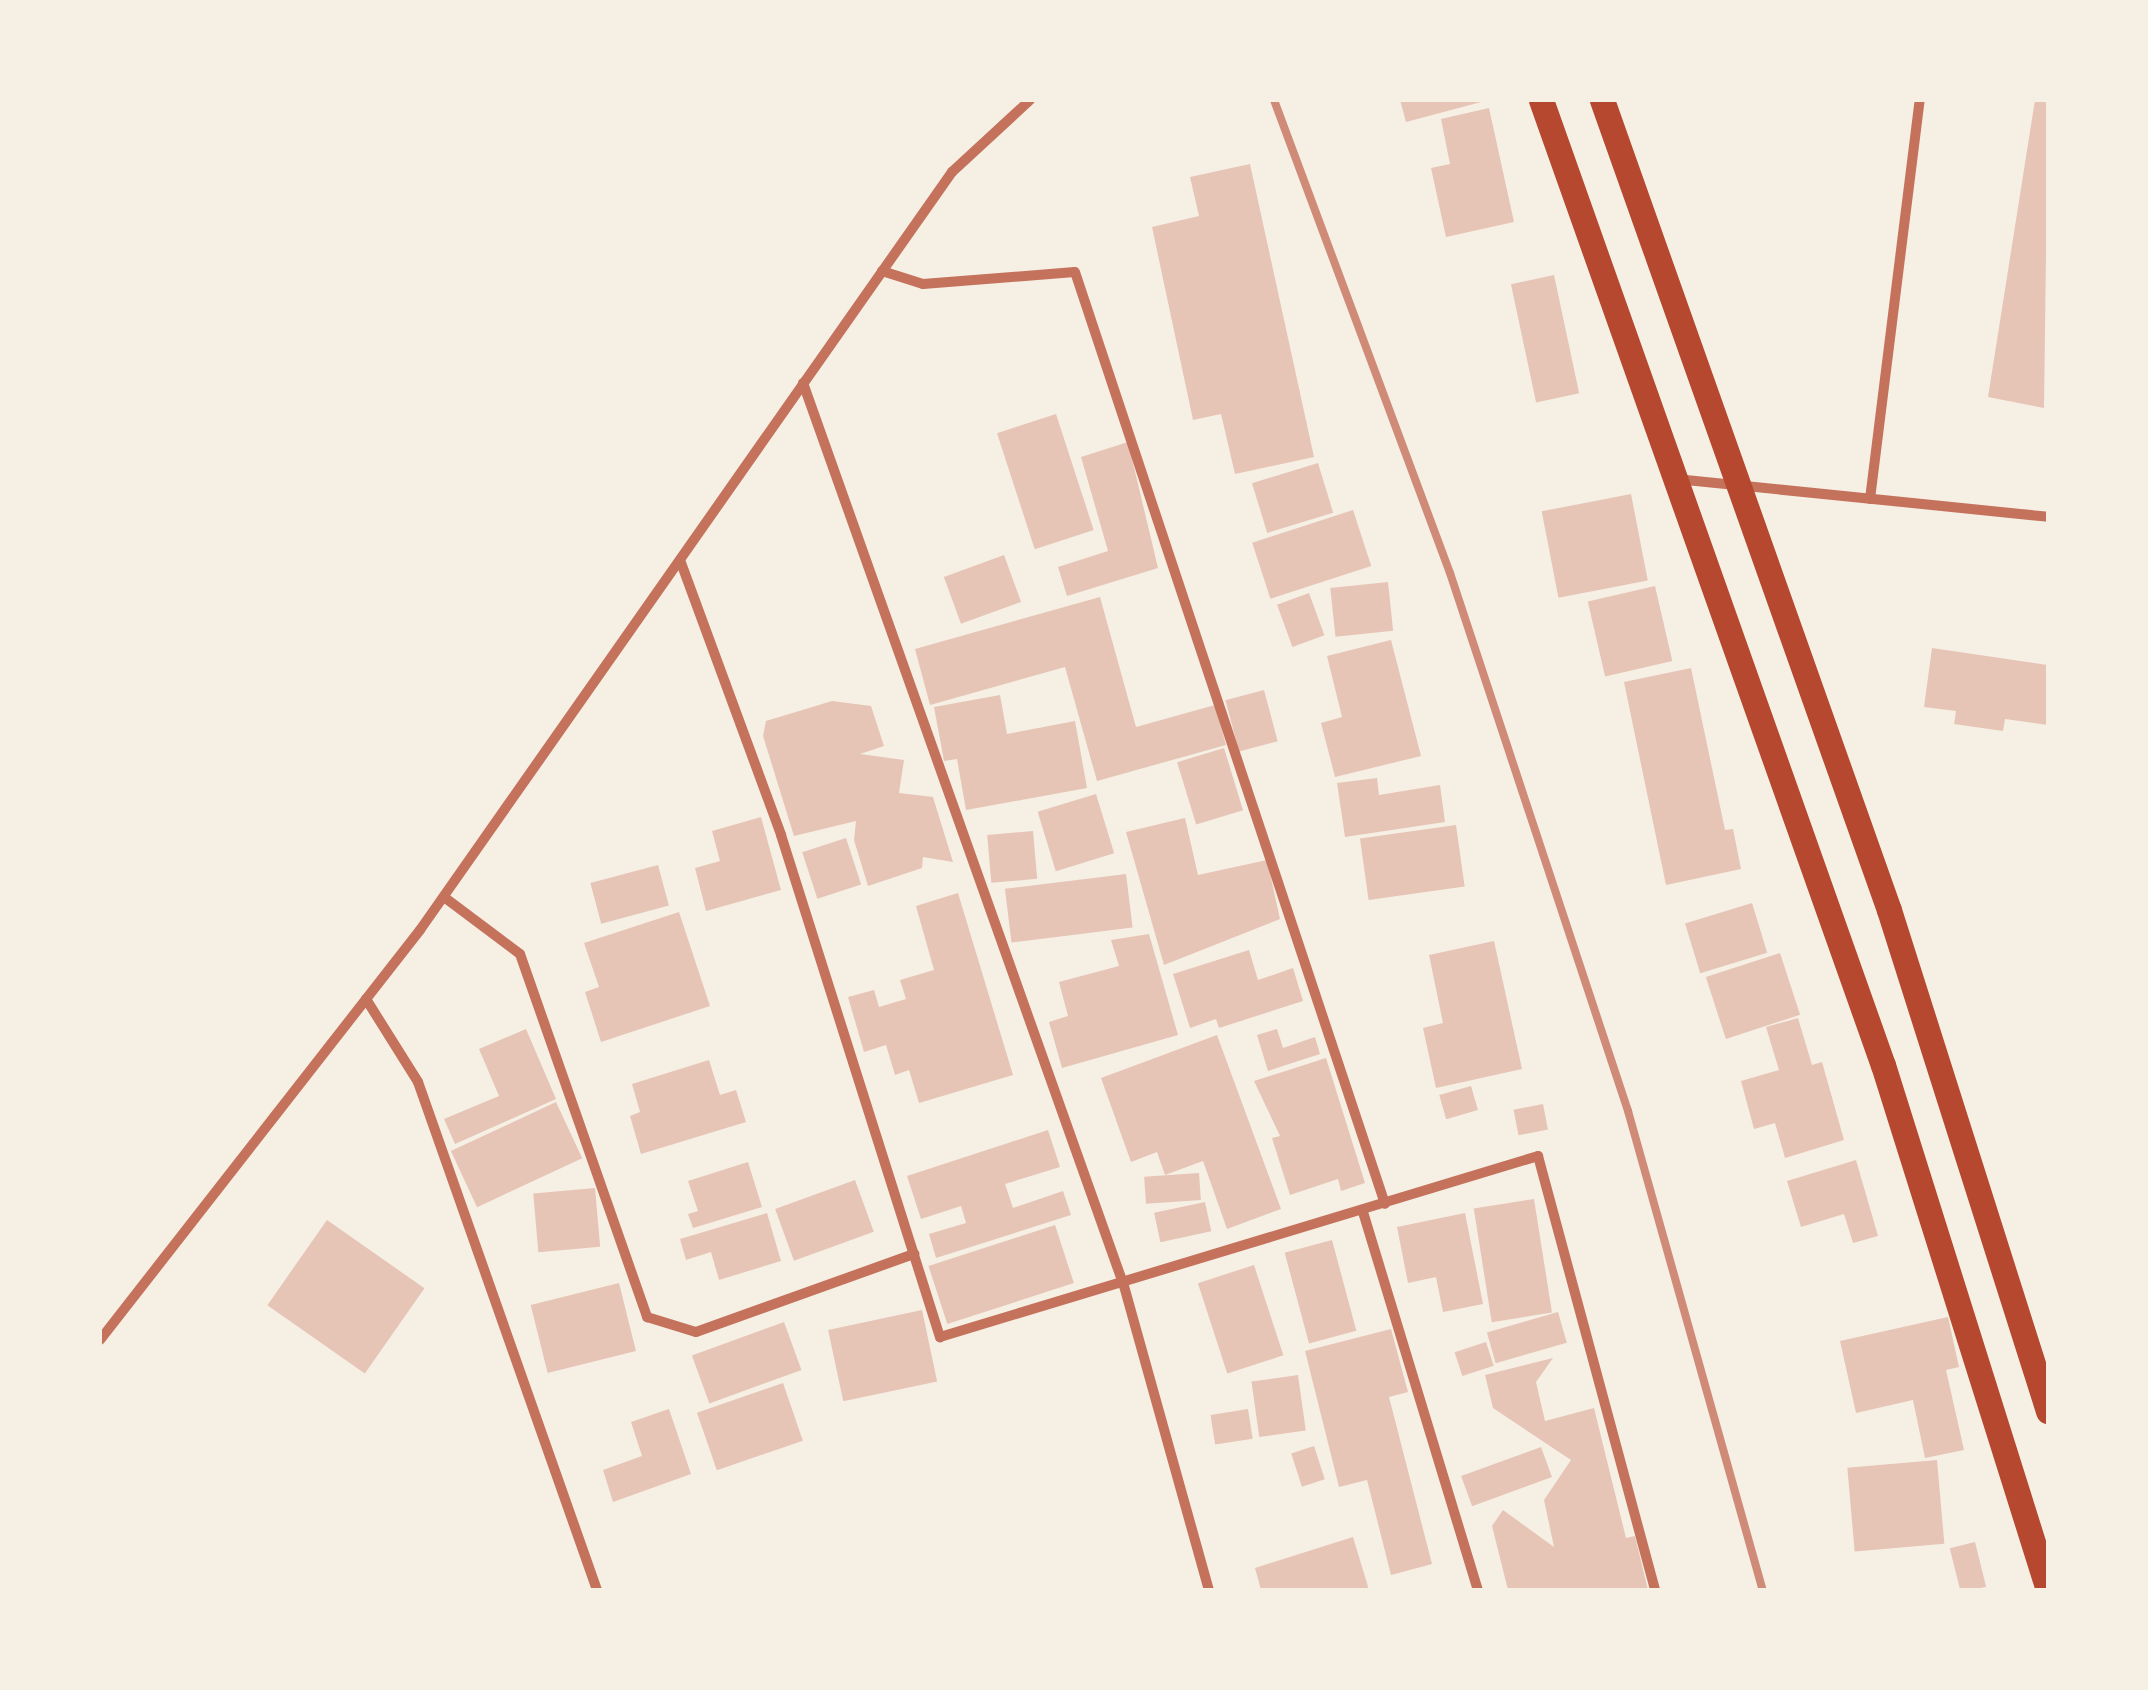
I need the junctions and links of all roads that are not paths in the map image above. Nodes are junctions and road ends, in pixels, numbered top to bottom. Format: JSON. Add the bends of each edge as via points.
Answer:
{"nodes":[{"id":1,"x":1030,"y":100,"type":"edge"},
{"id":2,"x":1541,"y":100,"type":"edge"},
{"id":3,"x":1602,"y":100,"type":"edge"},
{"id":4,"x":1920,"y":100,"type":"edge"},
{"id":5,"x":882,"y":271,"type":"junction"},
{"id":6,"x":804,"y":384,"type":"junction"},
{"id":7,"x":1675,"y":479,"type":"junction"},
{"id":8,"x":1736,"y":481,"type":"junction"},
{"id":9,"x":1870,"y":499,"type":"junction"},
{"id":10,"x":2048,"y":517,"type":"edge"},
{"id":11,"x":680,"y":560,"type":"junction"},
{"id":12,"x":444,"y":896,"type":"junction"},
{"id":13,"x":366,"y":999,"type":"junction"},
{"id":14,"x":1386,"y":1204,"type":"junction"},
{"id":15,"x":1363,"y":1212,"type":"junction"},
{"id":16,"x":914,"y":1254,"type":"junction"},
{"id":17,"x":1124,"y":1286,"type":"junction"},
{"id":18,"x":100,"y":1340,"type":"edge"},
{"id":19,"x":2048,"y":1411,"type":"edge"},
{"id":20,"x":596,"y":1590,"type":"edge"},
{"id":21,"x":1209,"y":1590,"type":"edge"},
{"id":22,"x":1478,"y":1590,"type":"edge"},
{"id":23,"x":1655,"y":1590,"type":"edge"},
{"id":24,"x":2048,"y":1590,"type":"edge"}],
"edges":[{"from":1,"to":5,"type":"street","via":[[952,172]]},
{"from":2,"to":7,"type":"main road"},
{"from":3,"to":8,"type":"main road"},
{"from":4,"to":9,"type":"street"},
{"from":5,"to":6,"type":"street"},
{"from":5,"to":14,"type":"street","via":[[923,284],[1075,272]]},
{"from":6,"to":11,"type":"street"},
{"from":6,"to":17,"type":"street"},
{"from":7,"to":8,"type":"street"},
{"from":7,"to":24,"type":"main road","via":[[1883,1065]]},
{"from":8,"to":9,"type":"street"},
{"from":8,"to":19,"type":"main road","via":[[1890,910]]},
{"from":9,"to":10,"type":"street"},
{"from":11,"to":12,"type":"street"},
{"from":11,"to":16,"type":"street","via":[[781,835]]},
{"from":12,"to":13,"type":"street"},
{"from":12,"to":16,"type":"street","via":[[520,954],[647,1317],[696,1332]]},
{"from":13,"to":18,"type":"street"},
{"from":13,"to":20,"type":"street","via":[[418,1082]]},
{"from":14,"to":15,"type":"street"},
{"from":14,"to":23,"type":"street","via":[[1538,1156]]},
{"from":15,"to":17,"type":"street"},
{"from":15,"to":22,"type":"street"},
{"from":16,"to":17,"type":"street","via":[[940,1337]]},
{"from":17,"to":21,"type":"street"}]}
